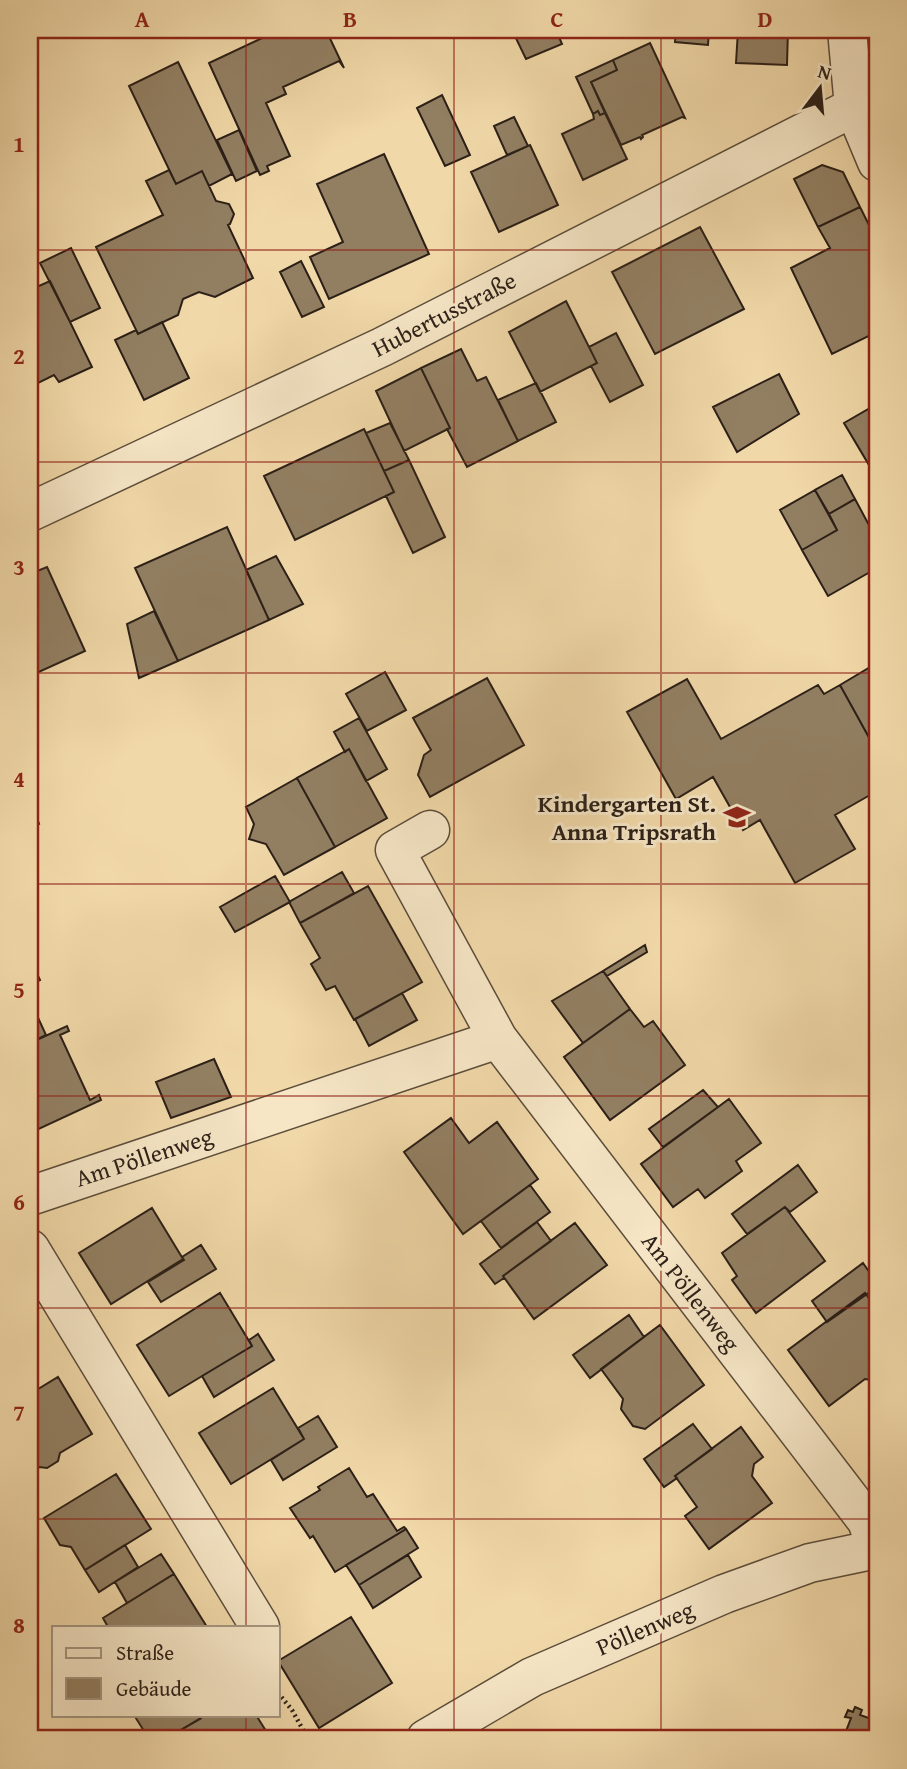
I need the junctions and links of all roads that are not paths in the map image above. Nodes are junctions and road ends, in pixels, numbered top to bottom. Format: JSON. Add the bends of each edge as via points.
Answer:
{"nodes":[{"id":1,"x":847,"y":30,"type":"edge"},
{"id":2,"x":854,"y":107,"type":"junction"},
{"id":3,"x":877,"y":162,"type":"edge"},
{"id":4,"x":30,"y":512,"type":"edge"},
{"id":5,"x":430,"y":830,"type":"dead end"},
{"id":6,"x":498,"y":1039,"type":"junction"},
{"id":7,"x":30,"y":1196,"type":"edge"},
{"id":8,"x":30,"y":1250,"type":"edge"},
{"id":9,"x":877,"y":1549,"type":"edge"},
{"id":10,"x":259,"y":1626,"type":"edge"},
{"id":11,"x":426,"y":1739,"type":"edge"}],
"edges":[{"from":1,"to":2,"type":"street"},
{"from":2,"to":3,"type":"street"},
{"from":2,"to":4,"type":"street","name":"Hubertusstraße","via":[[382,346]]},
{"from":5,"to":6,"type":"street","name":"Am Pöllenweg","via":[[396,850]]},
{"from":6,"to":7,"type":"street","name":"Am Pöllenweg"},
{"from":6,"to":9,"type":"street","name":"Am Pöllenweg","via":[[867,1521]]},
{"from":8,"to":10,"type":"street"},
{"from":9,"to":11,"type":"street","name":"Pöllenweg","via":[[810,1563],[724,1594],[532,1676]]}]}
